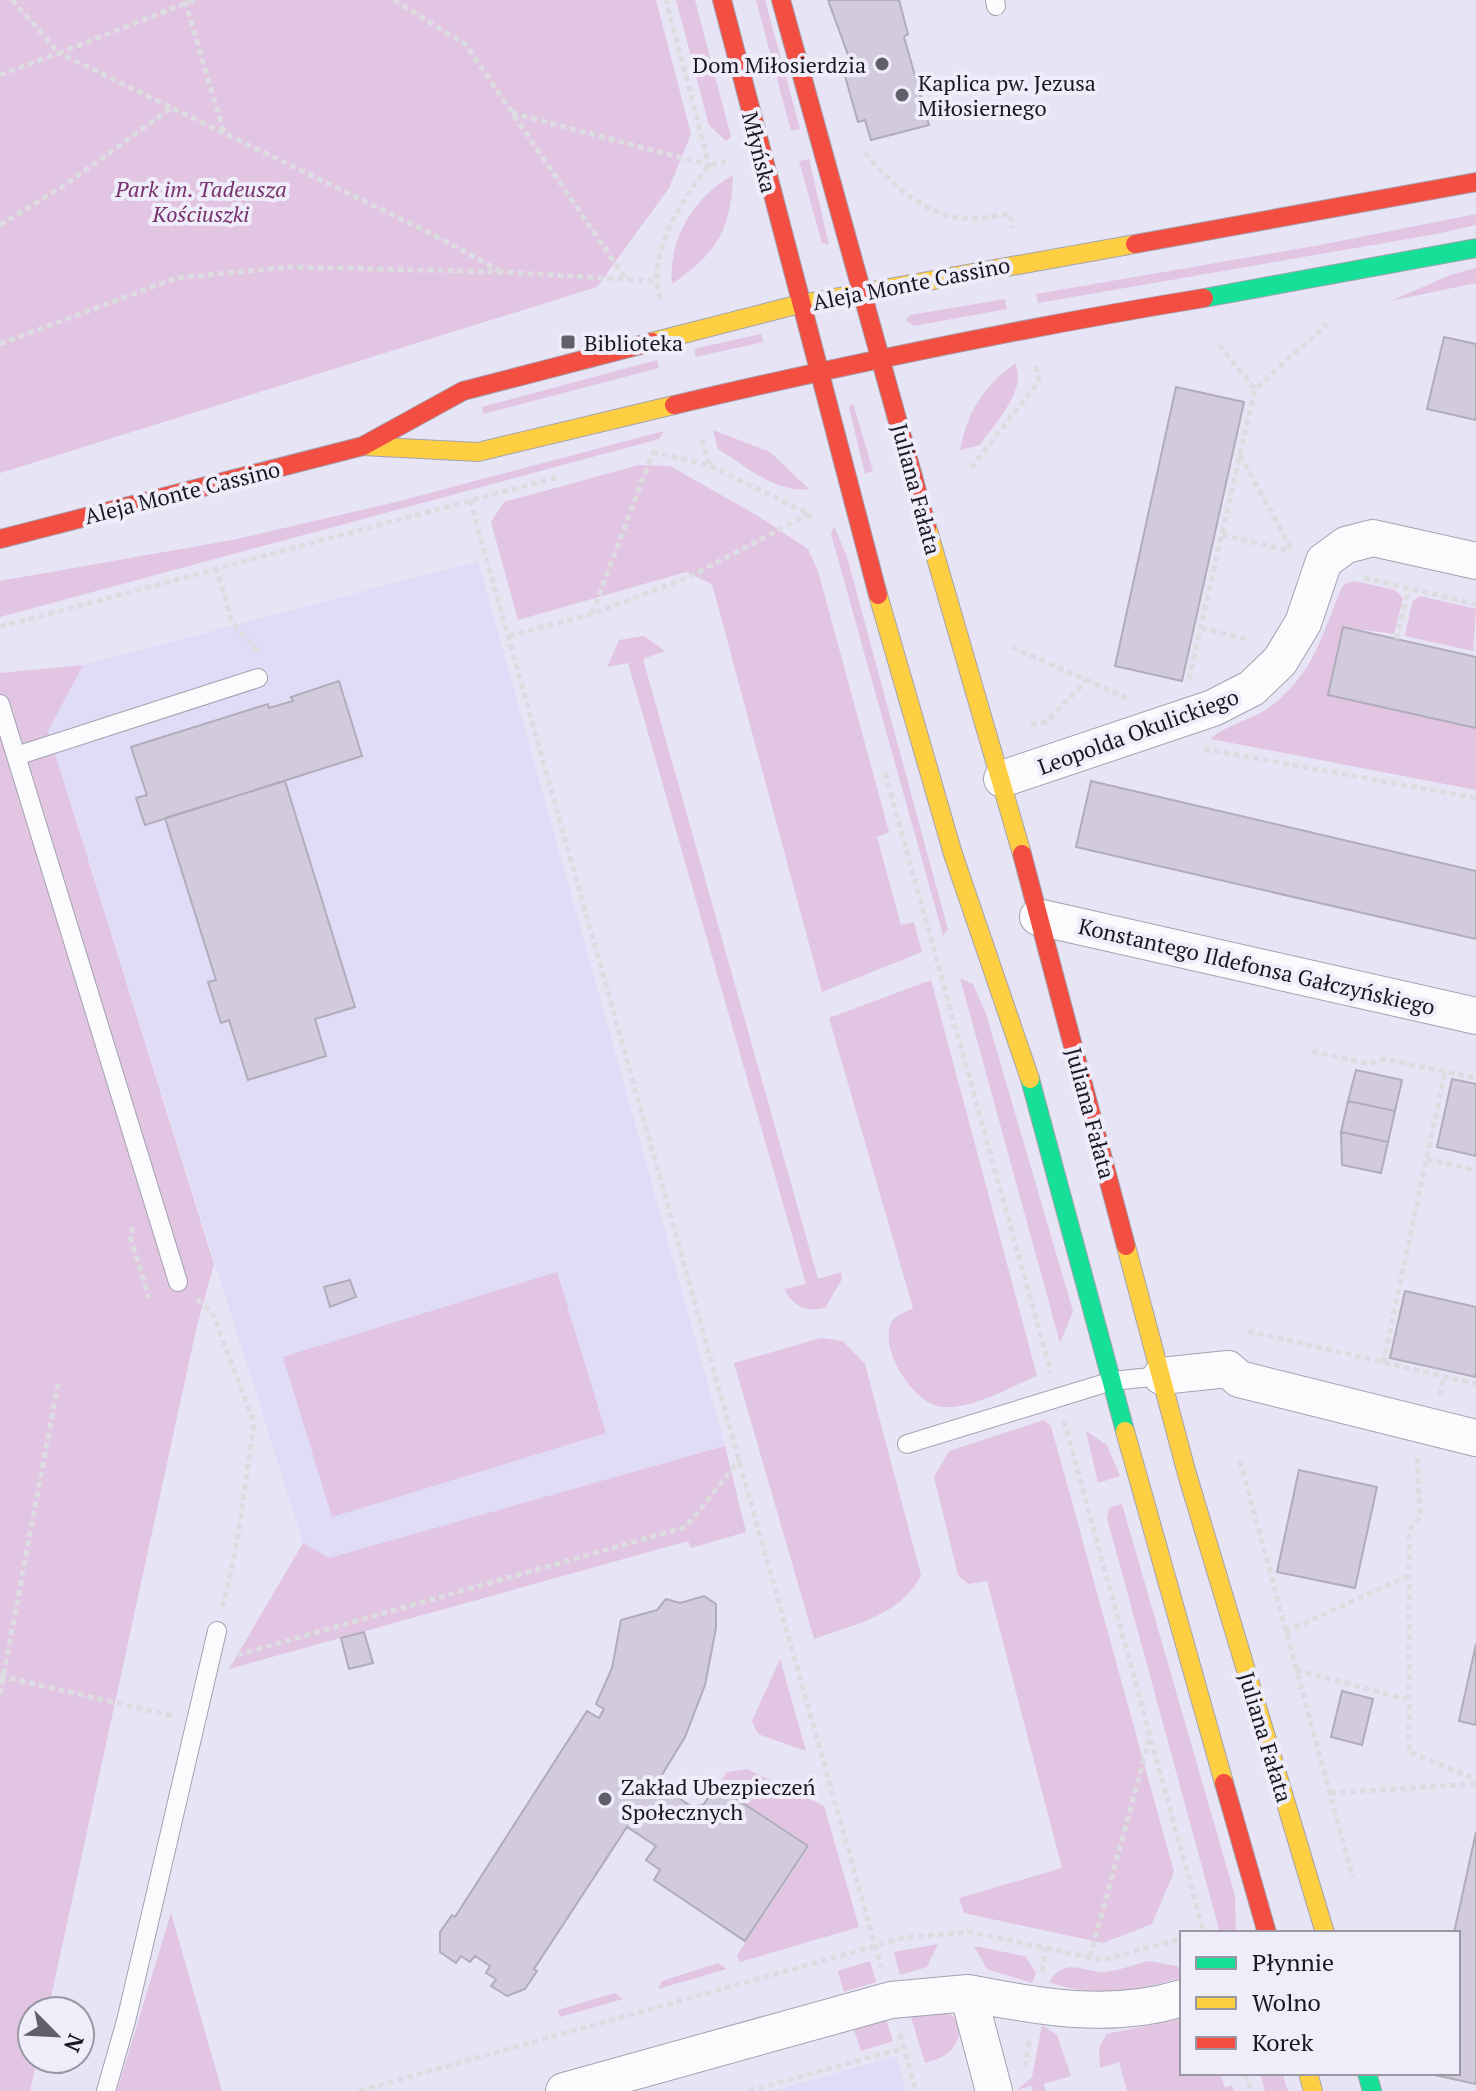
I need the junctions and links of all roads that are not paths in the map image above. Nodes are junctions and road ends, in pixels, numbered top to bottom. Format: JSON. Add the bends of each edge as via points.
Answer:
{"nodes":[{"id":1,"x":722,"y":0,"type":"edge"},
{"id":2,"x":781,"y":0,"type":"edge"},
{"id":3,"x":1476,"y":182,"type":"edge"},
{"id":4,"x":1476,"y":248,"type":"edge"},
{"id":5,"x":861,"y":292,"type":"junction"},
{"id":6,"x":800,"y":304,"type":"junction"},
{"id":7,"x":882,"y":359,"type":"junction"},
{"id":8,"x":818,"y":371,"type":"junction"},
{"id":9,"x":363,"y":446,"type":"junction"},
{"id":10,"x":0,"y":539,"type":"edge"},
{"id":11,"x":1476,"y":561,"type":"edge"},
{"id":12,"x":258,"y":678,"type":"dead end"},
{"id":13,"x":0,"y":704,"type":"edge"},
{"id":14,"x":16,"y":756,"type":"junction"},
{"id":15,"x":1002,"y":779,"type":"junction"},
{"id":16,"x":1038,"y":917,"type":"junction"},
{"id":17,"x":1476,"y":1016,"type":"edge"},
{"id":18,"x":178,"y":1282,"type":"road end"},
{"id":19,"x":1161,"y":1376,"type":"junction"},
{"id":20,"x":1112,"y":1381,"type":"junction"},
{"id":21,"x":1476,"y":1438,"type":"edge"},
{"id":22,"x":907,"y":1444,"type":"dead end"},
{"id":23,"x":217,"y":1631,"type":"road end"},
{"id":24,"x":1266,"y":1931,"type":"edge"},
{"id":25,"x":1324,"y":1931,"type":"edge"},
{"id":26,"x":968,"y":1993,"type":"junction"},
{"id":27,"x":1180,"y":1998,"type":"edge"},
{"id":28,"x":106,"y":2091,"type":"edge"},
{"id":29,"x":564,"y":2091,"type":"edge"},
{"id":30,"x":994,"y":2091,"type":"edge"}],
"edges":[{"from":1,"to":6,"type":"street","name":"Młyńska"},
{"from":2,"to":5,"type":"street"},
{"from":3,"to":5,"type":"street","name":"Aleja Monte Cassino"},
{"from":4,"to":7,"type":"street","name":"Aleja Monte Cassino"},
{"from":5,"to":6,"type":"street","name":"Aleja Monte Cassino"},
{"from":5,"to":7,"type":"street","name":"Juliana Fałata"},
{"from":6,"to":8,"type":"street"},
{"from":6,"to":9,"type":"street","name":"Aleja Monte Cassino","via":[[463,391]]},
{"from":7,"to":8,"type":"street","name":"Aleja Monte Cassino"},
{"from":7,"to":15,"type":"street","name":"Juliana Fałata"},
{"from":8,"to":9,"type":"street","name":"Aleja Monte Cassino","via":[[478,452]]},
{"from":8,"to":20,"type":"street","via":[[953,854],[1032,1086]]},
{"from":9,"to":10,"type":"street","name":"Aleja Monte Cassino"},
{"from":11,"to":15,"type":"street","name":"Leopolda Okulickiego","via":[[1373,538],[1346,545],[1324,561],[1303,623],[1280,661],[1252,688],[1213,708]]},
{"from":12,"to":14,"type":"lane"},
{"from":13,"to":14,"type":"lane"},
{"from":14,"to":18,"type":"lane"},
{"from":15,"to":16,"type":"street","name":"Juliana Fałata"},
{"from":16,"to":17,"type":"street","name":"Konstantego Ildefonsa Gałczyńskiego"},
{"from":16,"to":19,"type":"street","name":"Juliana Fałata"},
{"from":19,"to":20,"type":"lane"},
{"from":19,"to":21,"type":"street","via":[[1228,1369],[1239,1379]]},
{"from":19,"to":25,"type":"street","name":"Juliana Fałata"},
{"from":20,"to":22,"type":"lane"},
{"from":20,"to":24,"type":"street"},
{"from":23,"to":28,"type":"lane"},
{"from":26,"to":27,"type":"street","via":[[1070,2011]]},
{"from":26,"to":29,"type":"street","via":[[891,2000]]},
{"from":26,"to":30,"type":"street"}]}
